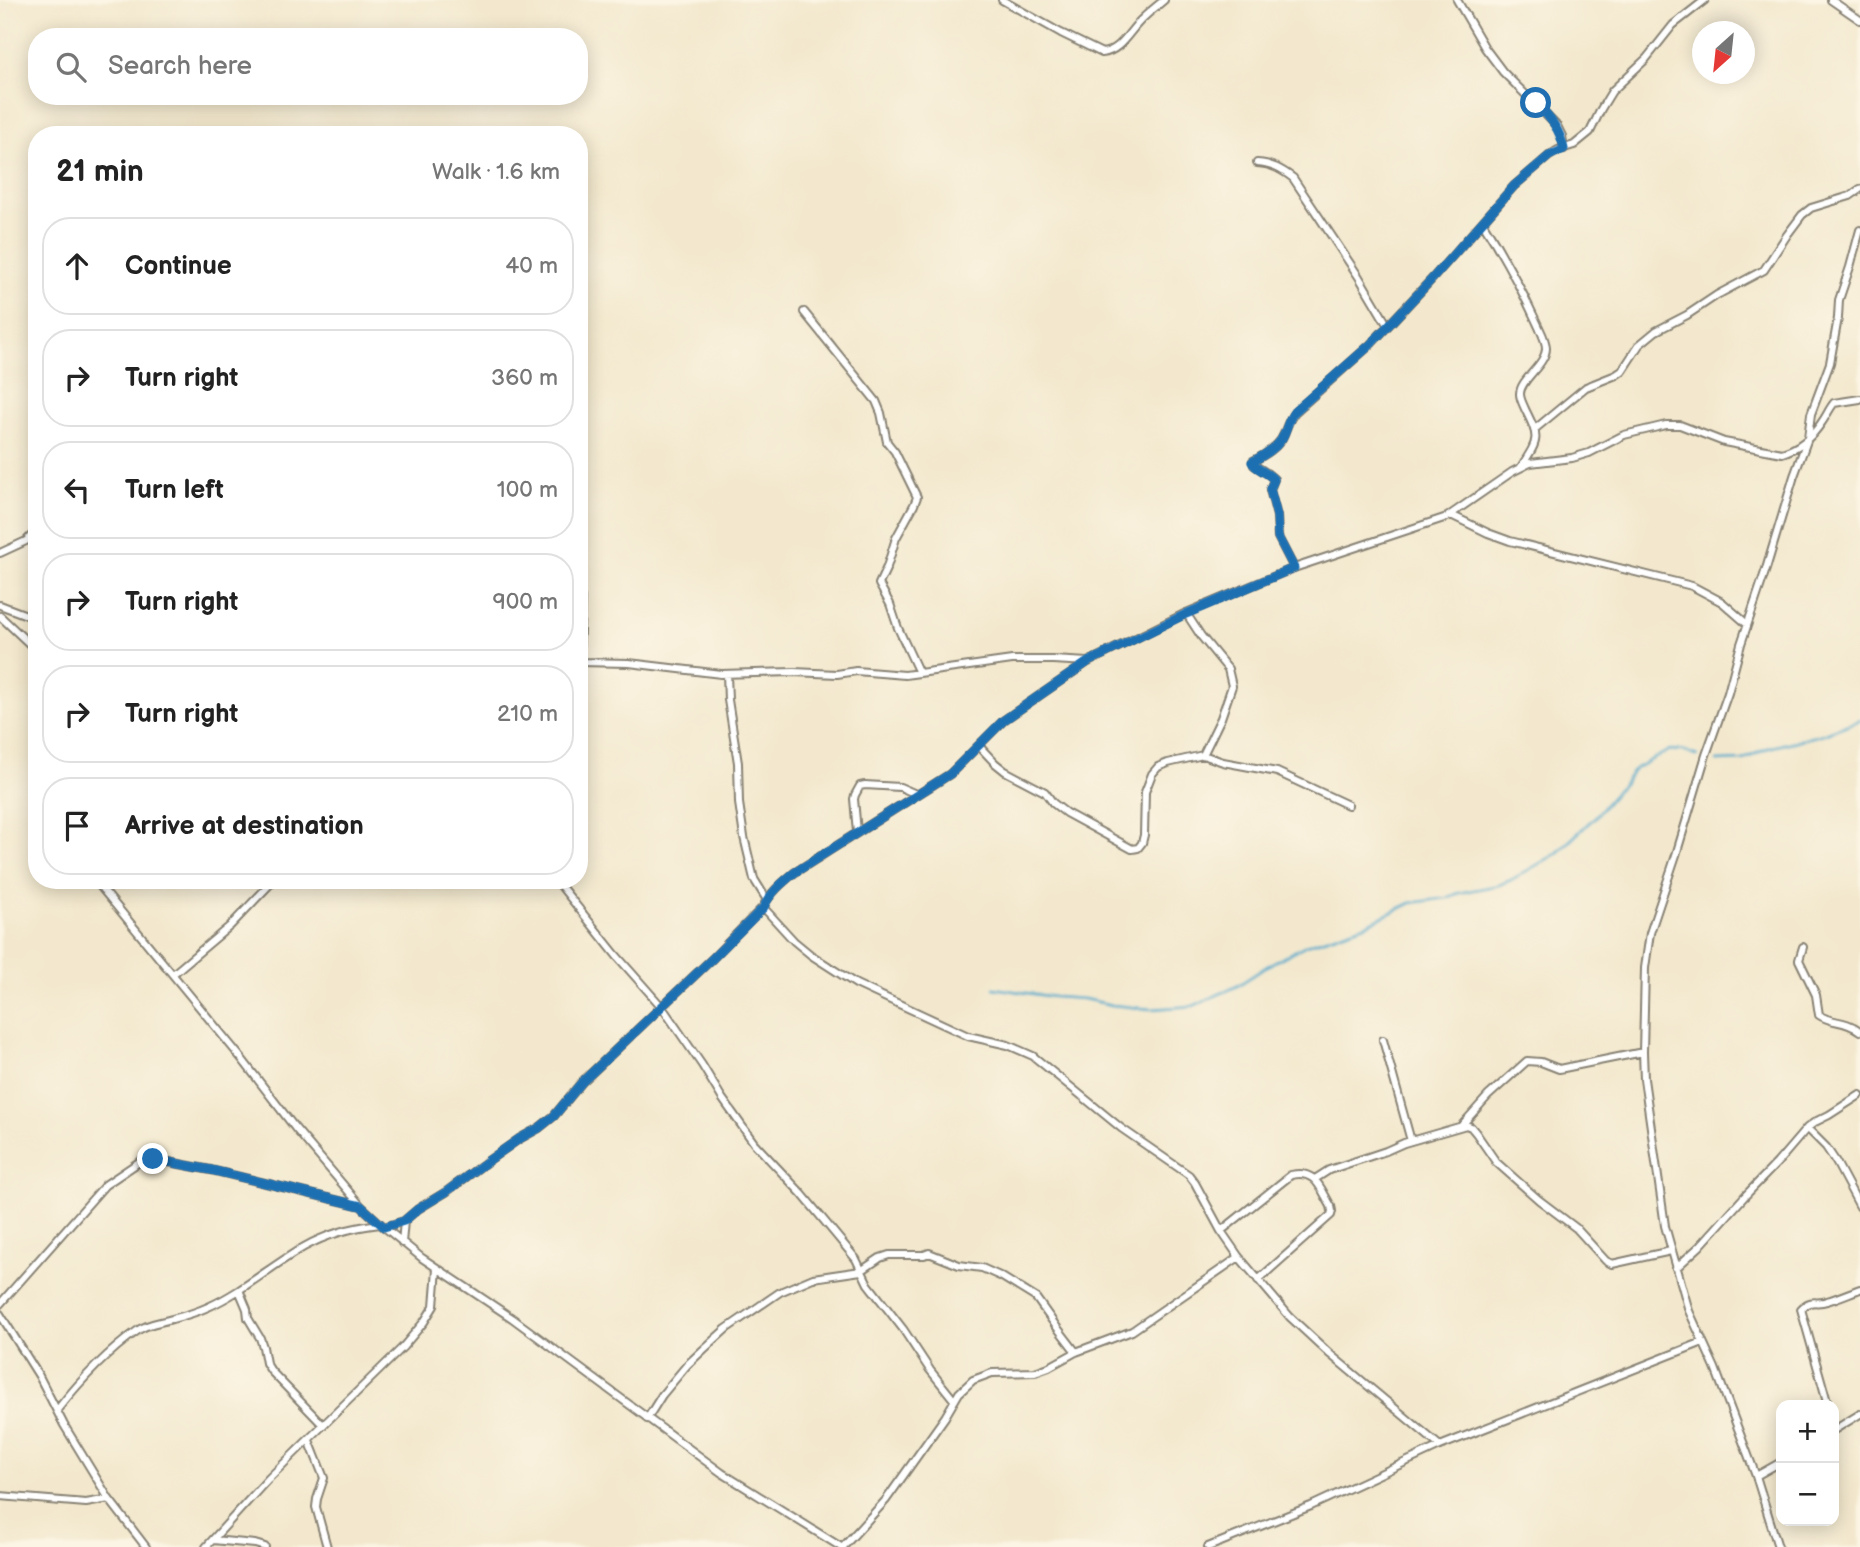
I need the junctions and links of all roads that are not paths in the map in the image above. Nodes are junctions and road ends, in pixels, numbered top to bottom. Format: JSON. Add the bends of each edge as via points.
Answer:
{"nodes":[{"id":1,"x":1002,"y":0,"type":"edge"},
{"id":2,"x":1164,"y":0,"type":"edge"},
{"id":3,"x":1457,"y":0,"type":"edge"},
{"id":4,"x":1705,"y":0,"type":"edge"},
{"id":5,"x":1831,"y":0,"type":"edge"},
{"id":6,"x":1860,"y":20,"type":"edge"},
{"id":7,"x":1564,"y":149,"type":"junction"},
{"id":8,"x":1257,"y":163,"type":"dead end"},
{"id":9,"x":1860,"y":189,"type":"edge"},
{"id":10,"x":1483,"y":223,"type":"junction"},
{"id":11,"x":1860,"y":230,"type":"edge"},
{"id":12,"x":804,"y":312,"type":"dead end"},
{"id":13,"x":1388,"y":326,"type":"junction"},
{"id":14,"x":1860,"y":399,"type":"edge"},
{"id":15,"x":1535,"y":429,"type":"junction"},
{"id":16,"x":1808,"y":439,"type":"junction"},
{"id":17,"x":1521,"y":468,"type":"junction"},
{"id":18,"x":1451,"y":515,"type":"junction"},
{"id":19,"x":28,"y":539,"type":"edge"},
{"id":20,"x":0,"y":552,"type":"edge"},
{"id":21,"x":1294,"y":568,"type":"junction"},
{"id":22,"x":0,"y":605,"type":"edge"},
{"id":23,"x":1186,"y":614,"type":"junction"},
{"id":24,"x":0,"y":616,"type":"edge"},
{"id":25,"x":28,"y":616,"type":"edge"},
{"id":26,"x":1747,"y":624,"type":"junction"},
{"id":27,"x":28,"y":642,"type":"edge"},
{"id":28,"x":588,"y":661,"type":"edge"},
{"id":29,"x":1088,"y":662,"type":"junction"},
{"id":30,"x":919,"y":673,"type":"junction"},
{"id":31,"x":727,"y":674,"type":"junction"},
{"id":32,"x":979,"y":746,"type":"junction"},
{"id":33,"x":1203,"y":755,"type":"junction"},
{"id":34,"x":916,"y":794,"type":"junction"},
{"id":35,"x":1348,"y":805,"type":"dead end"},
{"id":36,"x":857,"y":832,"type":"junction"},
{"id":37,"x":102,"y":889,"type":"edge"},
{"id":38,"x":265,"y":889,"type":"edge"},
{"id":39,"x":563,"y":889,"type":"edge"},
{"id":40,"x":765,"y":903,"type":"junction"},
{"id":41,"x":1803,"y":947,"type":"dead end"},
{"id":42,"x":173,"y":974,"type":"junction"},
{"id":43,"x":662,"y":1007,"type":"junction"},
{"id":44,"x":1860,"y":1031,"type":"edge"},
{"id":45,"x":1383,"y":1040,"type":"dead end"},
{"id":46,"x":1643,"y":1052,"type":"junction"},
{"id":47,"x":1860,"y":1096,"type":"edge"},
{"id":48,"x":1460,"y":1126,"type":"junction"},
{"id":49,"x":1807,"y":1128,"type":"junction"},
{"id":50,"x":1411,"y":1141,"type":"junction"},
{"id":51,"x":1315,"y":1179,"type":"junction"},
{"id":52,"x":361,"y":1206,"type":"junction"},
{"id":53,"x":1860,"y":1207,"type":"edge"},
{"id":54,"x":404,"y":1221,"type":"junction"},
{"id":55,"x":382,"y":1226,"type":"junction"},
{"id":56,"x":1221,"y":1231,"type":"junction"},
{"id":57,"x":402,"y":1243,"type":"junction"},
{"id":58,"x":1671,"y":1251,"type":"junction"},
{"id":59,"x":1239,"y":1257,"type":"junction"},
{"id":60,"x":1676,"y":1268,"type":"junction"},
{"id":61,"x":437,"y":1269,"type":"junction"},
{"id":62,"x":861,"y":1271,"type":"junction"},
{"id":63,"x":1258,"y":1280,"type":"junction"},
{"id":64,"x":1860,"y":1289,"type":"edge"},
{"id":65,"x":239,"y":1290,"type":"junction"},
{"id":66,"x":0,"y":1304,"type":"edge"},
{"id":67,"x":0,"y":1314,"type":"edge"},
{"id":68,"x":1703,"y":1342,"type":"junction"},
{"id":69,"x":1076,"y":1352,"type":"junction"},
{"id":70,"x":954,"y":1400,"type":"junction"},
{"id":71,"x":1827,"y":1400,"type":"edge"},
{"id":72,"x":57,"y":1410,"type":"junction"},
{"id":73,"x":1860,"y":1414,"type":"edge"},
{"id":74,"x":647,"y":1419,"type":"junction"},
{"id":75,"x":323,"y":1425,"type":"junction"},
{"id":76,"x":1839,"y":1425,"type":"edge"},
{"id":77,"x":309,"y":1440,"type":"junction"},
{"id":78,"x":1440,"y":1446,"type":"junction"},
{"id":79,"x":1779,"y":1463,"type":"edge"},
{"id":80,"x":1756,"y":1476,"type":"junction"},
{"id":81,"x":0,"y":1496,"type":"edge"},
{"id":82,"x":109,"y":1499,"type":"junction"},
{"id":83,"x":214,"y":1540,"type":"junction"},
{"id":84,"x":146,"y":1547,"type":"edge"},
{"id":85,"x":206,"y":1547,"type":"edge"},
{"id":86,"x":265,"y":1547,"type":"edge"},
{"id":87,"x":327,"y":1547,"type":"edge"},
{"id":88,"x":842,"y":1547,"type":"edge"},
{"id":89,"x":1208,"y":1547,"type":"edge"},
{"id":90,"x":1778,"y":1547,"type":"edge"}],
"edges":[{"from":1,"to":2,"type":"street","via":[[1107,53]]},
{"from":3,"to":7,"type":"street","via":[[1503,72],[1557,126]]},
{"from":4,"to":7,"type":"street","via":[[1667,32],[1612,92],[1590,132]]},
{"from":5,"to":6,"type":"street"},
{"from":7,"to":10,"type":"street","via":[[1514,186]]},
{"from":8,"to":13,"type":"street","via":[[1293,178]]},
{"from":9,"to":15,"type":"street","via":[[1811,208],[1764,270],[1656,331],[1639,345],[1622,371],[1586,387]]},
{"from":10,"to":13,"type":"street"},
{"from":10,"to":15,"type":"street","via":[[1545,342],[1544,355],[1519,396]]},
{"from":11,"to":16,"type":"street"},
{"from":12,"to":30,"type":"street","via":[[876,401],[887,442],[917,497],[895,538],[879,586]]},
{"from":13,"to":21,"type":"street","via":[[1294,412],[1280,442],[1252,462],[1274,480],[1270,489],[1278,537]]},
{"from":14,"to":16,"type":"street","via":[[1834,403]]},
{"from":15,"to":17,"type":"street","via":[[1536,442]]},
{"from":16,"to":17,"type":"street","via":[[1783,453],[1666,425],[1624,435],[1589,453]]},
{"from":16,"to":26,"type":"street"},
{"from":17,"to":18,"type":"street"},
{"from":18,"to":21,"type":"street"},
{"from":18,"to":26,"type":"street","via":[[1510,541],[1692,586],[1722,602]]},
{"from":19,"to":20,"type":"street"},
{"from":21,"to":23,"type":"street"},
{"from":22,"to":25,"type":"street"},
{"from":23,"to":29,"type":"street"},
{"from":23,"to":33,"type":"street","via":[[1228,669],[1233,686]]},
{"from":24,"to":27,"type":"street"},
{"from":26,"to":46,"type":"street","via":[[1650,933]]},
{"from":28,"to":31,"type":"street"},
{"from":29,"to":30,"type":"street","via":[[1012,660]]},
{"from":29,"to":32,"type":"street","via":[[1004,720]]},
{"from":30,"to":31,"type":"street"},
{"from":31,"to":40,"type":"street","via":[[744,837]]},
{"from":32,"to":33,"type":"street","via":[[1005,771],[1045,792],[1066,813],[1132,849],[1142,843],[1145,792],[1152,774],[1168,763]]},
{"from":32,"to":34,"type":"street","via":[[950,774]]},
{"from":33,"to":35,"type":"street","via":[[1277,772]]},
{"from":34,"to":36,"type":"street"},
{"from":34,"to":36,"type":"street","via":[[889,786],[860,786],[854,799]]},
{"from":36,"to":40,"type":"street","via":[[794,873]]},
{"from":37,"to":42,"type":"street"},
{"from":38,"to":42,"type":"street"},
{"from":39,"to":43,"type":"street"},
{"from":40,"to":43,"type":"street"},
{"from":40,"to":56,"type":"street","via":[[794,941],[856,984],[968,1036],[1033,1056],[1121,1128],[1189,1175]]},
{"from":41,"to":44,"type":"street","via":[[1799,960],[1816,995],[1819,1015]]},
{"from":42,"to":52,"type":"street"},
{"from":43,"to":54,"type":"street","via":[[582,1082],[554,1116]]},
{"from":43,"to":62,"type":"street","via":[[754,1143],[844,1244]]},
{"from":45,"to":50,"type":"street"},
{"from":46,"to":48,"type":"street","via":[[1559,1069],[1527,1061]]},
{"from":46,"to":58,"type":"street"},
{"from":47,"to":49,"type":"street"},
{"from":48,"to":50,"type":"street"},
{"from":48,"to":58,"type":"street","via":[[1471,1127],[1496,1162],[1576,1228],[1606,1261],[1612,1264]]},
{"from":49,"to":53,"type":"street","via":[[1826,1147]]},
{"from":49,"to":60,"type":"street"},
{"from":50,"to":51,"type":"street"},
{"from":51,"to":56,"type":"street","via":[[1291,1175]]},
{"from":51,"to":63,"type":"street","via":[[1331,1214]]},
{"from":52,"to":55,"type":"street"},
{"from":52,"to":66,"type":"street","via":[[186,1165],[142,1160],[105,1185]]},
{"from":54,"to":55,"type":"street"},
{"from":54,"to":57,"type":"street"},
{"from":55,"to":57,"type":"street"},
{"from":55,"to":65,"type":"street","via":[[350,1228],[304,1247]]},
{"from":56,"to":59,"type":"street"},
{"from":57,"to":61,"type":"street"},
{"from":58,"to":60,"type":"street"},
{"from":59,"to":63,"type":"street"},
{"from":59,"to":69,"type":"street","via":[[1132,1331]]},
{"from":60,"to":68,"type":"street"},
{"from":61,"to":74,"type":"street","via":[[512,1318]]},
{"from":61,"to":75,"type":"street","via":[[434,1306],[424,1322]]},
{"from":62,"to":69,"type":"street","via":[[894,1254],[929,1253],[982,1268],[1036,1298]]},
{"from":62,"to":70,"type":"street"},
{"from":62,"to":74,"type":"street","via":[[813,1278],[780,1292],[726,1329],[687,1366]]},
{"from":63,"to":78,"type":"street","via":[[1331,1355]]},
{"from":64,"to":71,"type":"street","via":[[1801,1309]]},
{"from":65,"to":72,"type":"street","via":[[207,1307],[139,1329],[76,1385]]},
{"from":65,"to":75,"type":"street","via":[[266,1363]]},
{"from":67,"to":72,"type":"street"},
{"from":68,"to":78,"type":"street"},
{"from":68,"to":80,"type":"street"},
{"from":69,"to":70,"type":"street","via":[[1035,1372],[992,1374],[973,1380]]},
{"from":70,"to":88,"type":"street","via":[[886,1500]]},
{"from":72,"to":82,"type":"street"},
{"from":73,"to":76,"type":"street"},
{"from":74,"to":88,"type":"street","via":[[722,1473]]},
{"from":75,"to":77,"type":"street"},
{"from":77,"to":83,"type":"street"},
{"from":77,"to":87,"type":"street","via":[[324,1478],[316,1507]]},
{"from":78,"to":89,"type":"street","via":[[1311,1506]]},
{"from":79,"to":80,"type":"street"},
{"from":80,"to":90,"type":"street"},
{"from":81,"to":82,"type":"street","via":[[86,1503]]},
{"from":82,"to":84,"type":"street"},
{"from":83,"to":85,"type":"street"},
{"from":83,"to":86,"type":"street"}]}
